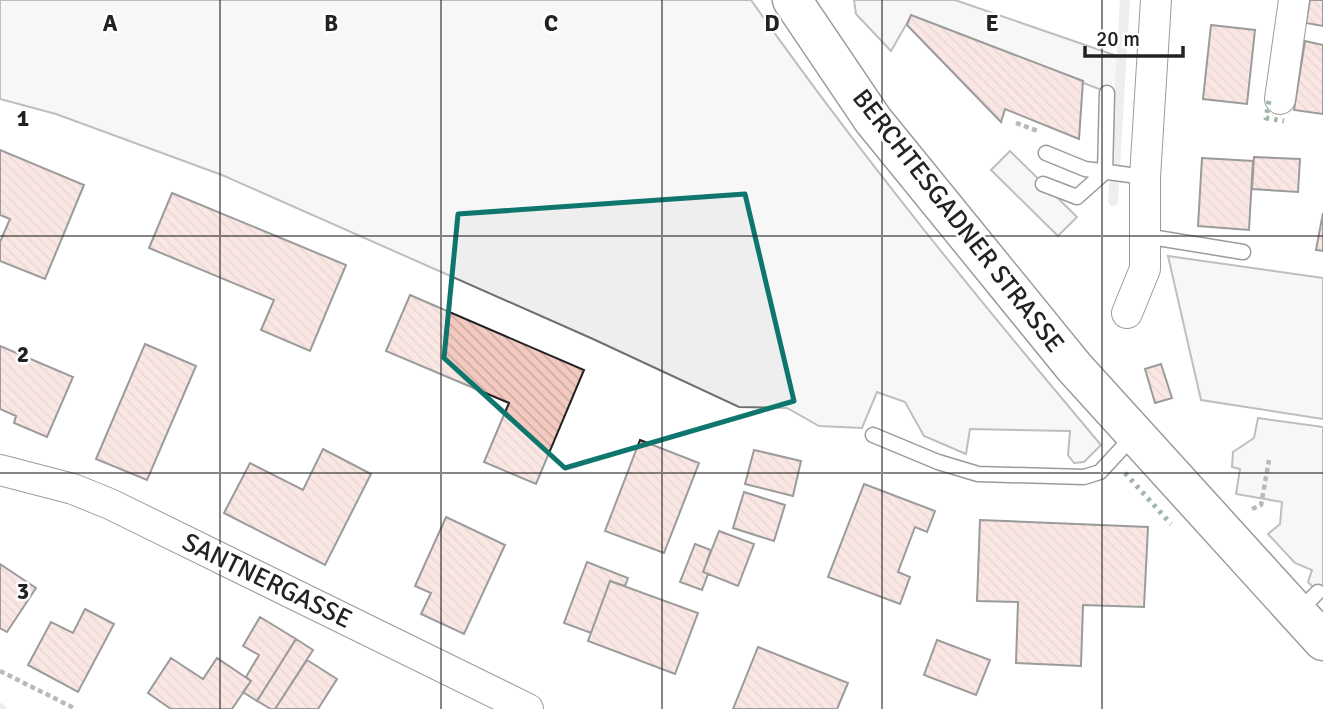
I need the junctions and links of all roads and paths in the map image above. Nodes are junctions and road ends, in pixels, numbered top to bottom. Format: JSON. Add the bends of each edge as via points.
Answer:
{"nodes":[{"id":1,"x":792,"y":0,"type":"edge"},
{"id":2,"x":1156,"y":0,"type":"edge"},
{"id":3,"x":1294,"y":0,"type":"edge"},
{"id":4,"x":1107,"y":93,"type":"dead end"},
{"id":5,"x":1280,"y":99,"type":"dead end"},
{"id":6,"x":1046,"y":153,"type":"dead end"},
{"id":7,"x":1105,"y":172,"type":"junction"},
{"id":8,"x":1135,"y":176,"type":"junction"},
{"id":9,"x":1043,"y":184,"type":"dead end"},
{"id":10,"x":1145,"y":236,"type":"junction"},
{"id":11,"x":1243,"y":252,"type":"dead end"},
{"id":12,"x":1127,"y":313,"type":"dead end"},
{"id":13,"x":873,"y":435,"type":"dead end"},
{"id":14,"x":1133,"y":435,"type":"junction"},
{"id":15,"x":1269,"y":460,"type":"dead end"},
{"id":16,"x":0,"y":470,"type":"edge"},
{"id":17,"x":1243,"y":515,"type":"dead end"},
{"id":18,"x":1323,"y":641,"type":"edge"},
{"id":19,"x":0,"y":671,"type":"edge"},
{"id":20,"x":76,"y":709,"type":"edge"},
{"id":21,"x":528,"y":709,"type":"edge"}],
"edges":[{"from":1,"to":14,"type":"main road","name":"BERCHTESGADNER STRASSE","via":[[873,120]]},
{"from":2,"to":8,"type":"street"},
{"from":3,"to":5,"type":"street"},
{"from":4,"to":7,"type":"lane"},
{"from":6,"to":7,"type":"lane"},
{"from":7,"to":8,"type":"lane"},
{"from":7,"to":9,"type":"lane","via":[[1077,197]]},
{"from":8,"to":10,"type":"street"},
{"from":10,"to":11,"type":"lane"},
{"from":10,"to":12,"type":"street","via":[[1145,269]]},
{"from":13,"to":14,"type":"lane","via":[[978,474],[1084,477],[1100,472]]},
{"from":14,"to":18,"type":"main road","name":"BERCHTESGADNER STRASSE","via":[[1308,603]]},
{"from":15,"to":17,"type":"path","via":[[1261,505]]},
{"from":16,"to":21,"type":"street","name":"SANTNERGASSE","via":[[110,503]]},
{"from":19,"to":20,"type":"path"}]}
